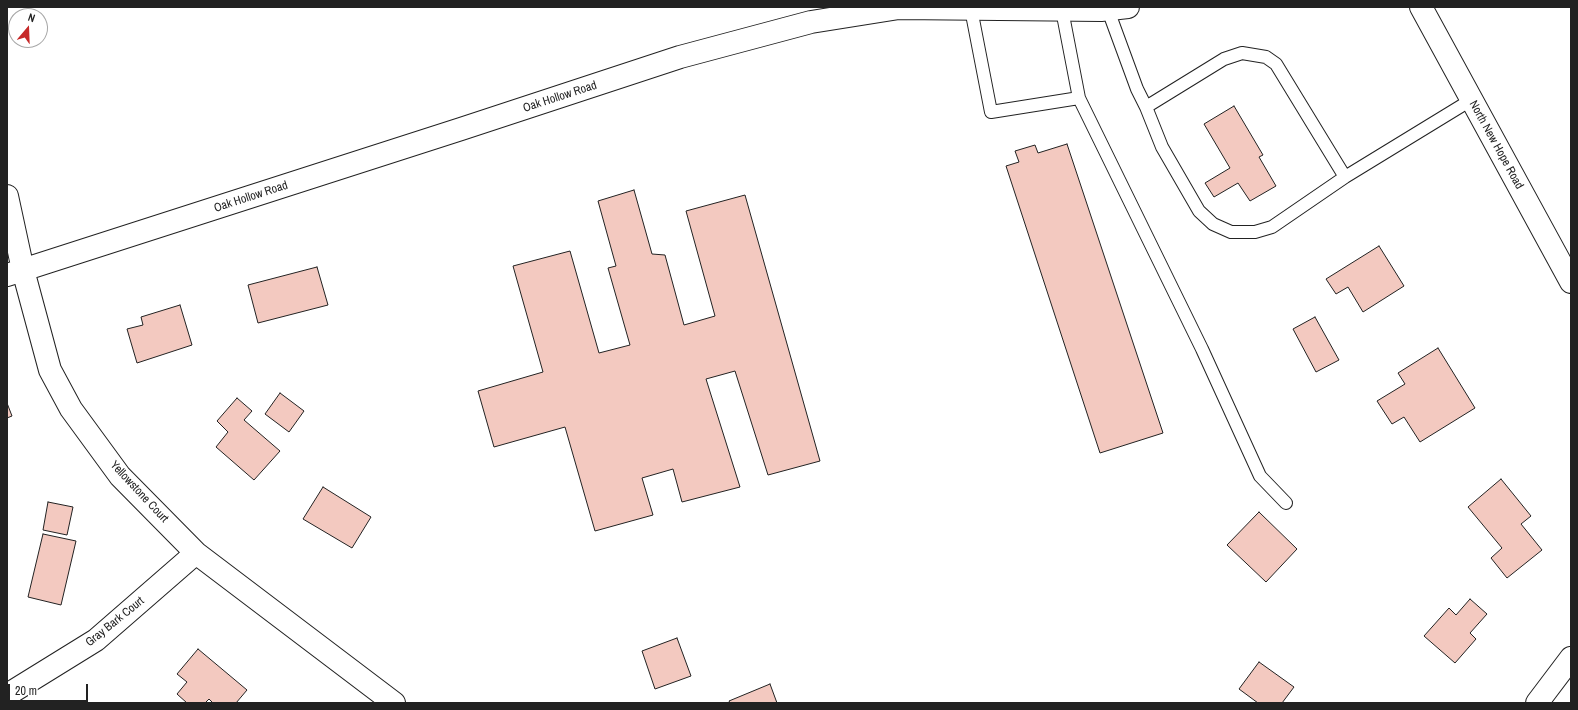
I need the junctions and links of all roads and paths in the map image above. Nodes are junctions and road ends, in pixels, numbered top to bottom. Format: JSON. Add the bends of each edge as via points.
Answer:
{"nodes":[{"id":1,"x":1421,"y":7,"type":"edge"},
{"id":2,"x":1118,"y":8,"type":"edge"},
{"id":3,"x":971,"y":9,"type":"junction"},
{"id":4,"x":1062,"y":10,"type":"junction"},
{"id":5,"x":1080,"y":98,"type":"junction"},
{"id":6,"x":1471,"y":100,"type":"junction"},
{"id":7,"x":1146,"y":107,"type":"junction"},
{"id":8,"x":1345,"y":176,"type":"junction"},
{"id":9,"x":7,"y":196,"type":"edge"},
{"id":10,"x":15,"y":272,"type":"edge"},
{"id":11,"x":1571,"y":282,"type":"edge"},
{"id":12,"x":1286,"y":503,"type":"dead end"},
{"id":13,"x":196,"y":553,"type":"junction"},
{"id":14,"x":1571,"y":658,"type":"edge"},
{"id":15,"x":7,"y":695,"type":"edge"},
{"id":16,"x":394,"y":703,"type":"edge"},
{"id":17,"x":1537,"y":703,"type":"edge"}],
"edges":[{"from":1,"to":6,"type":"street","name":"North New Hope Road"},
{"from":2,"to":4,"type":"street","name":"Oak Hollow Road"},
{"from":2,"to":7,"type":"lane","via":[[1137,89]]},
{"from":3,"to":4,"type":"street","name":"Oak Hollow Road"},
{"from":3,"to":5,"type":"lane","via":[[991,112]]},
{"from":3,"to":10,"type":"street","name":"Oak Hollow Road","via":[[899,8],[811,22],[680,57]]},
{"from":4,"to":5,"type":"lane"},
{"from":5,"to":12,"type":"lane","via":[[1202,349],[1260,476]]},
{"from":6,"to":8,"type":"lane"},
{"from":6,"to":11,"type":"street","name":"North New Hope Road"},
{"from":7,"to":8,"type":"lane","via":[[1224,59],[1242,53],[1266,57],[1276,64]]},
{"from":7,"to":8,"type":"lane","via":[[1162,147],[1199,210],[1213,224],[1231,232],[1255,232],[1272,227]]},
{"from":9,"to":10,"type":"street","name":"Yellowstone Court"},
{"from":10,"to":13,"type":"street","name":"Yellowstone Court","via":[[50,370],[71,409],[120,476]]},
{"from":13,"to":15,"type":"street","name":"Gray Bark Court","via":[[96,640]]},
{"from":13,"to":16,"type":"street","name":"Yellowstone Court"},
{"from":14,"to":17,"type":"street"}]}
